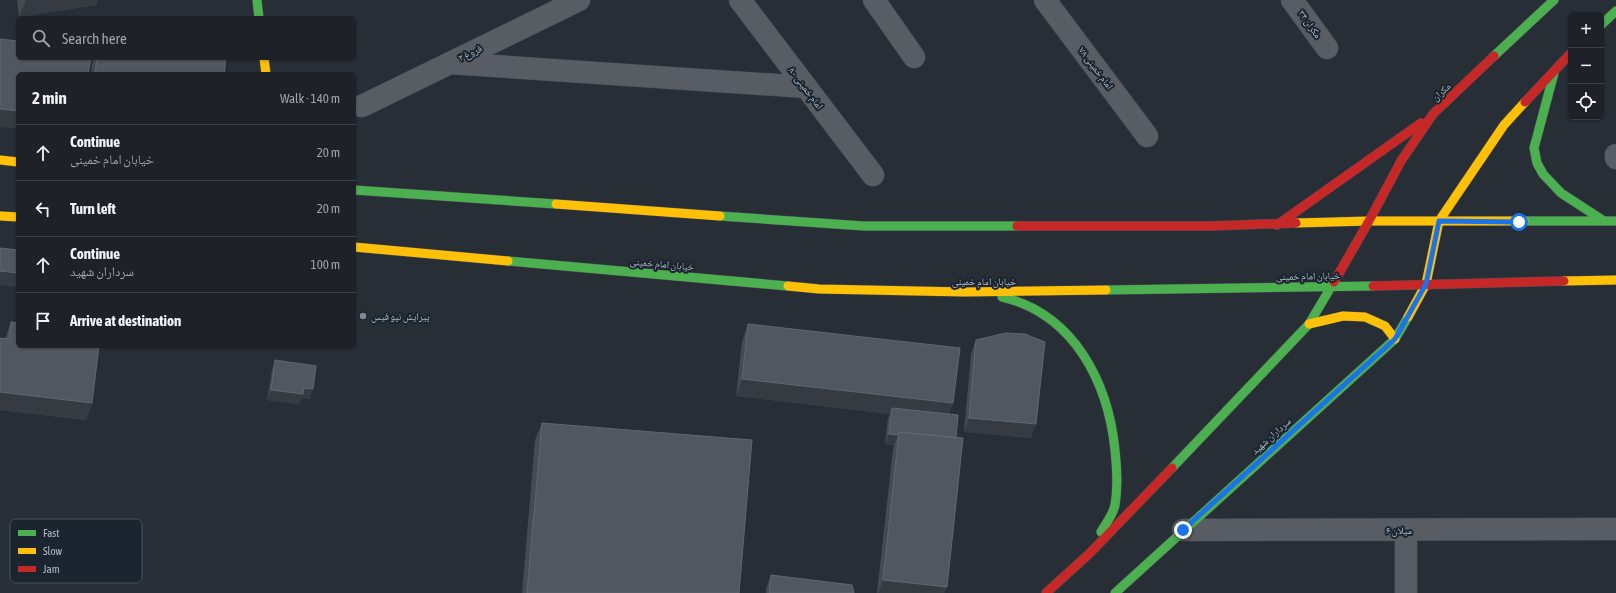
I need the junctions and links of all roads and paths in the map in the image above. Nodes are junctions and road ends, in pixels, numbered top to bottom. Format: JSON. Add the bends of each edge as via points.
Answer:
{"nodes":[{"id":1,"x":257,"y":0,"type":"edge"},
{"id":2,"x":579,"y":0,"type":"edge"},
{"id":3,"x":740,"y":0,"type":"edge"},
{"id":4,"x":874,"y":0,"type":"edge"},
{"id":5,"x":1045,"y":0,"type":"edge"},
{"id":6,"x":1292,"y":0,"type":"edge"},
{"id":7,"x":1549,"y":2,"type":"edge"},
{"id":8,"x":1616,"y":11,"type":"edge"},
{"id":9,"x":259,"y":16,"type":"edge"},
{"id":10,"x":1604,"y":22,"type":"edge"},
{"id":11,"x":1327,"y":48,"type":"dead end"},
{"id":12,"x":1568,"y":56,"type":"edge"},
{"id":13,"x":914,"y":57,"type":"dead end"},
{"id":14,"x":264,"y":60,"type":"edge"},
{"id":15,"x":450,"y":63,"type":"junction"},
{"id":16,"x":1556,"y":68,"type":"junction"},
{"id":17,"x":266,"y":72,"type":"edge"},
{"id":18,"x":806,"y":87,"type":"junction"},
{"id":19,"x":362,"y":106,"type":"dead end"},
{"id":20,"x":1433,"y":114,"type":"junction"},
{"id":21,"x":1147,"y":136,"type":"dead end"},
{"id":22,"x":0,"y":160,"type":"edge"},
{"id":23,"x":16,"y":162,"type":"edge"},
{"id":24,"x":873,"y":175,"type":"dead end"},
{"id":25,"x":356,"y":190,"type":"edge"},
{"id":26,"x":0,"y":216,"type":"edge"},
{"id":27,"x":16,"y":217,"type":"edge"},
{"id":28,"x":1369,"y":221,"type":"junction"},
{"id":29,"x":1439,"y":221,"type":"junction"},
{"id":30,"x":1604,"y":221,"type":"junction"},
{"id":31,"x":1616,"y":221,"type":"edge"},
{"id":32,"x":1277,"y":225,"type":"junction"},
{"id":33,"x":356,"y":247,"type":"edge"},
{"id":34,"x":1616,"y":280,"type":"edge"},
{"id":35,"x":1426,"y":284,"type":"junction"},
{"id":36,"x":1331,"y":287,"type":"junction"},
{"id":37,"x":965,"y":292,"type":"junction"},
{"id":38,"x":1309,"y":324,"type":"junction"},
{"id":39,"x":1395,"y":339,"type":"junction"},
{"id":40,"x":1616,"y":529,"type":"edge"},
{"id":41,"x":1183,"y":530,"type":"junction"},
{"id":42,"x":1406,"y":530,"type":"junction"},
{"id":43,"x":1090,"y":552,"type":"junction"},
{"id":44,"x":1046,"y":593,"type":"edge"},
{"id":45,"x":1115,"y":593,"type":"edge"},
{"id":46,"x":1406,"y":593,"type":"edge"}],
"edges":[{"from":1,"to":9,"type":"main road"},
{"from":2,"to":15,"type":"street","name":"فروغ ۲"},
{"from":3,"to":18,"type":"street","name":"امام خمینی ۸۰"},
{"from":4,"to":13,"type":"street"},
{"from":5,"to":21,"type":"street","name":"امام خمینی ۷۸"},
{"from":6,"to":11,"type":"street","name":"مکران ۳۴"},
{"from":7,"to":20,"type":"main road","name":"مکران"},
{"from":8,"to":10,"type":"main road"},
{"from":12,"to":16,"type":"main road"},
{"from":14,"to":17,"type":"main road"},
{"from":15,"to":18,"type":"street"},
{"from":15,"to":19,"type":"street","name":"فروغ ۲"},
{"from":16,"to":29,"type":"main road","via":[[1504,125]]},
{"from":16,"to":30,"type":"main road","via":[[1534,151],[1539,168],[1550,183]]},
{"from":18,"to":24,"type":"street","name":"امام خمینی ۸۰"},
{"from":20,"to":28,"type":"main road","name":"مکران","via":[[1401,161]]},
{"from":20,"to":32,"type":"main road"},
{"from":22,"to":23,"type":"main road"},
{"from":25,"to":32,"type":"main road","via":[[864,226]]},
{"from":26,"to":27,"type":"main road"},
{"from":28,"to":29,"type":"main road"},
{"from":28,"to":32,"type":"main road"},
{"from":28,"to":36,"type":"main road","name":"مکران"},
{"from":29,"to":30,"type":"main road"},
{"from":29,"to":35,"type":"main road","name":"سرداران شهید"},
{"from":30,"to":31,"type":"main road"},
{"from":33,"to":37,"type":"main road","name":"خیابان امام خمینی","via":[[819,289]]},
{"from":34,"to":35,"type":"main road","name":"خیابان امام خمینی"},
{"from":35,"to":36,"type":"main road","name":"خیابان امام خمینی"},
{"from":35,"to":39,"type":"main road","name":"سرداران شهید"},
{"from":36,"to":37,"type":"main road","name":"خیابان امام خمینی"},
{"from":36,"to":38,"type":"main road"},
{"from":37,"to":43,"type":"main road","via":[[1008,298],[1034,308],[1059,326],[1082,354],[1099,383],[1111,422],[1116,469],[1114,507]]},
{"from":38,"to":39,"type":"main road","via":[[1343,316],[1365,317],[1385,326]]},
{"from":38,"to":43,"type":"main road"},
{"from":39,"to":41,"type":"main road","name":"سرداران شهید"},
{"from":40,"to":42,"type":"street","name":"میلان ۶"},
{"from":41,"to":42,"type":"street","name":"میلان ۶"},
{"from":41,"to":45,"type":"main road","name":"سرداران شهید"},
{"from":42,"to":46,"type":"street"},
{"from":43,"to":44,"type":"main road"}]}
